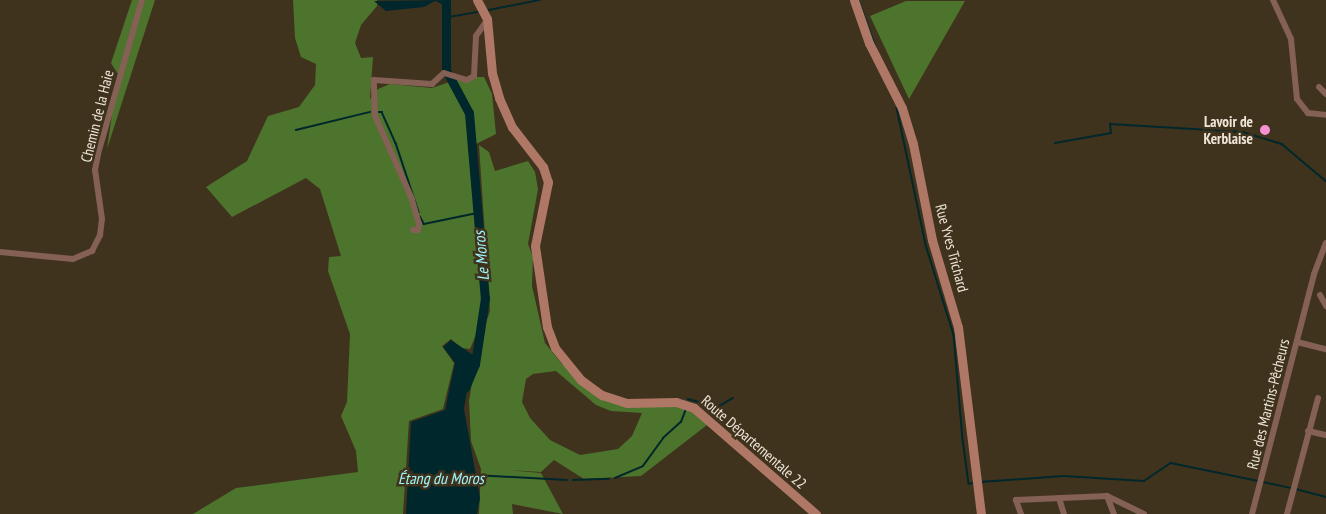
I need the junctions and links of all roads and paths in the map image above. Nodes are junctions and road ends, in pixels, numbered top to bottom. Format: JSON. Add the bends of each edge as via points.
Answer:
{"nodes":[{"id":1,"x":142,"y":0,"type":"edge"},
{"id":2,"x":477,"y":0,"type":"edge"},
{"id":3,"x":854,"y":0,"type":"edge"},
{"id":4,"x":1273,"y":0,"type":"edge"},
{"id":5,"x":488,"y":19,"type":"junction"},
{"id":6,"x":1319,"y":87,"type":"dead end"},
{"id":7,"x":1326,"y":94,"type":"edge"},
{"id":8,"x":1326,"y":115,"type":"edge"},
{"id":9,"x":413,"y":230,"type":"dead end"},
{"id":10,"x":1326,"y":243,"type":"edge"},
{"id":11,"x":0,"y":252,"type":"edge"},
{"id":12,"x":1320,"y":295,"type":"dead end"},
{"id":13,"x":1326,"y":306,"type":"edge"},
{"id":14,"x":1297,"y":342,"type":"junction"},
{"id":15,"x":1326,"y":349,"type":"edge"},
{"id":16,"x":1318,"y":398,"type":"dead end"},
{"id":17,"x":1308,"y":431,"type":"junction"},
{"id":18,"x":1326,"y":435,"type":"edge"},
{"id":19,"x":1107,"y":496,"type":"junction"},
{"id":20,"x":1059,"y":498,"type":"junction"},
{"id":21,"x":816,"y":514,"type":"edge"},
{"id":22,"x":981,"y":514,"type":"edge"},
{"id":23,"x":1021,"y":514,"type":"edge"},
{"id":24,"x":1065,"y":514,"type":"edge"},
{"id":25,"x":1114,"y":514,"type":"edge"},
{"id":26,"x":1144,"y":514,"type":"edge"},
{"id":27,"x":1252,"y":514,"type":"edge"},
{"id":28,"x":1287,"y":514,"type":"edge"}],
"edges":[{"from":1,"to":11,"type":"street","name":"Chemin de la Haie","via":[[98,154],[95,170],[102,219],[92,250],[73,260]]},
{"from":2,"to":5,"type":"street","name":"Route Départementale 22"},
{"from":3,"to":22,"type":"street","name":"Rue Yves Trichard","via":[[914,144],[932,240],[958,327]]},
{"from":4,"to":8,"type":"street","via":[[1293,45],[1292,74],[1297,99],[1308,113]]},
{"from":5,"to":9,"type":"street","via":[[476,36],[474,76],[466,80],[447,74],[432,84],[374,80],[375,116],[412,199],[419,224],[418,230]]},
{"from":5,"to":21,"type":"street","name":"Route Départementale 22","via":[[492,73],[499,98],[512,127],[543,167],[548,182],[536,246],[547,327],[555,348],[581,380],[602,394],[627,403],[676,402],[694,408]]},
{"from":6,"to":7,"type":"street"},
{"from":10,"to":14,"type":"street","name":"Rue des Martins-Pêcheurs"},
{"from":12,"to":13,"type":"street"},
{"from":14,"to":15,"type":"street"},
{"from":14,"to":27,"type":"street","name":"Rue des Martins-Pêcheurs"},
{"from":16,"to":17,"type":"street"},
{"from":17,"to":18,"type":"street"},
{"from":17,"to":28,"type":"street"},
{"from":19,"to":20,"type":"street"},
{"from":19,"to":25,"type":"street"},
{"from":19,"to":26,"type":"street"},
{"from":20,"to":23,"type":"street","via":[[1017,500]]},
{"from":20,"to":24,"type":"street"}]}
